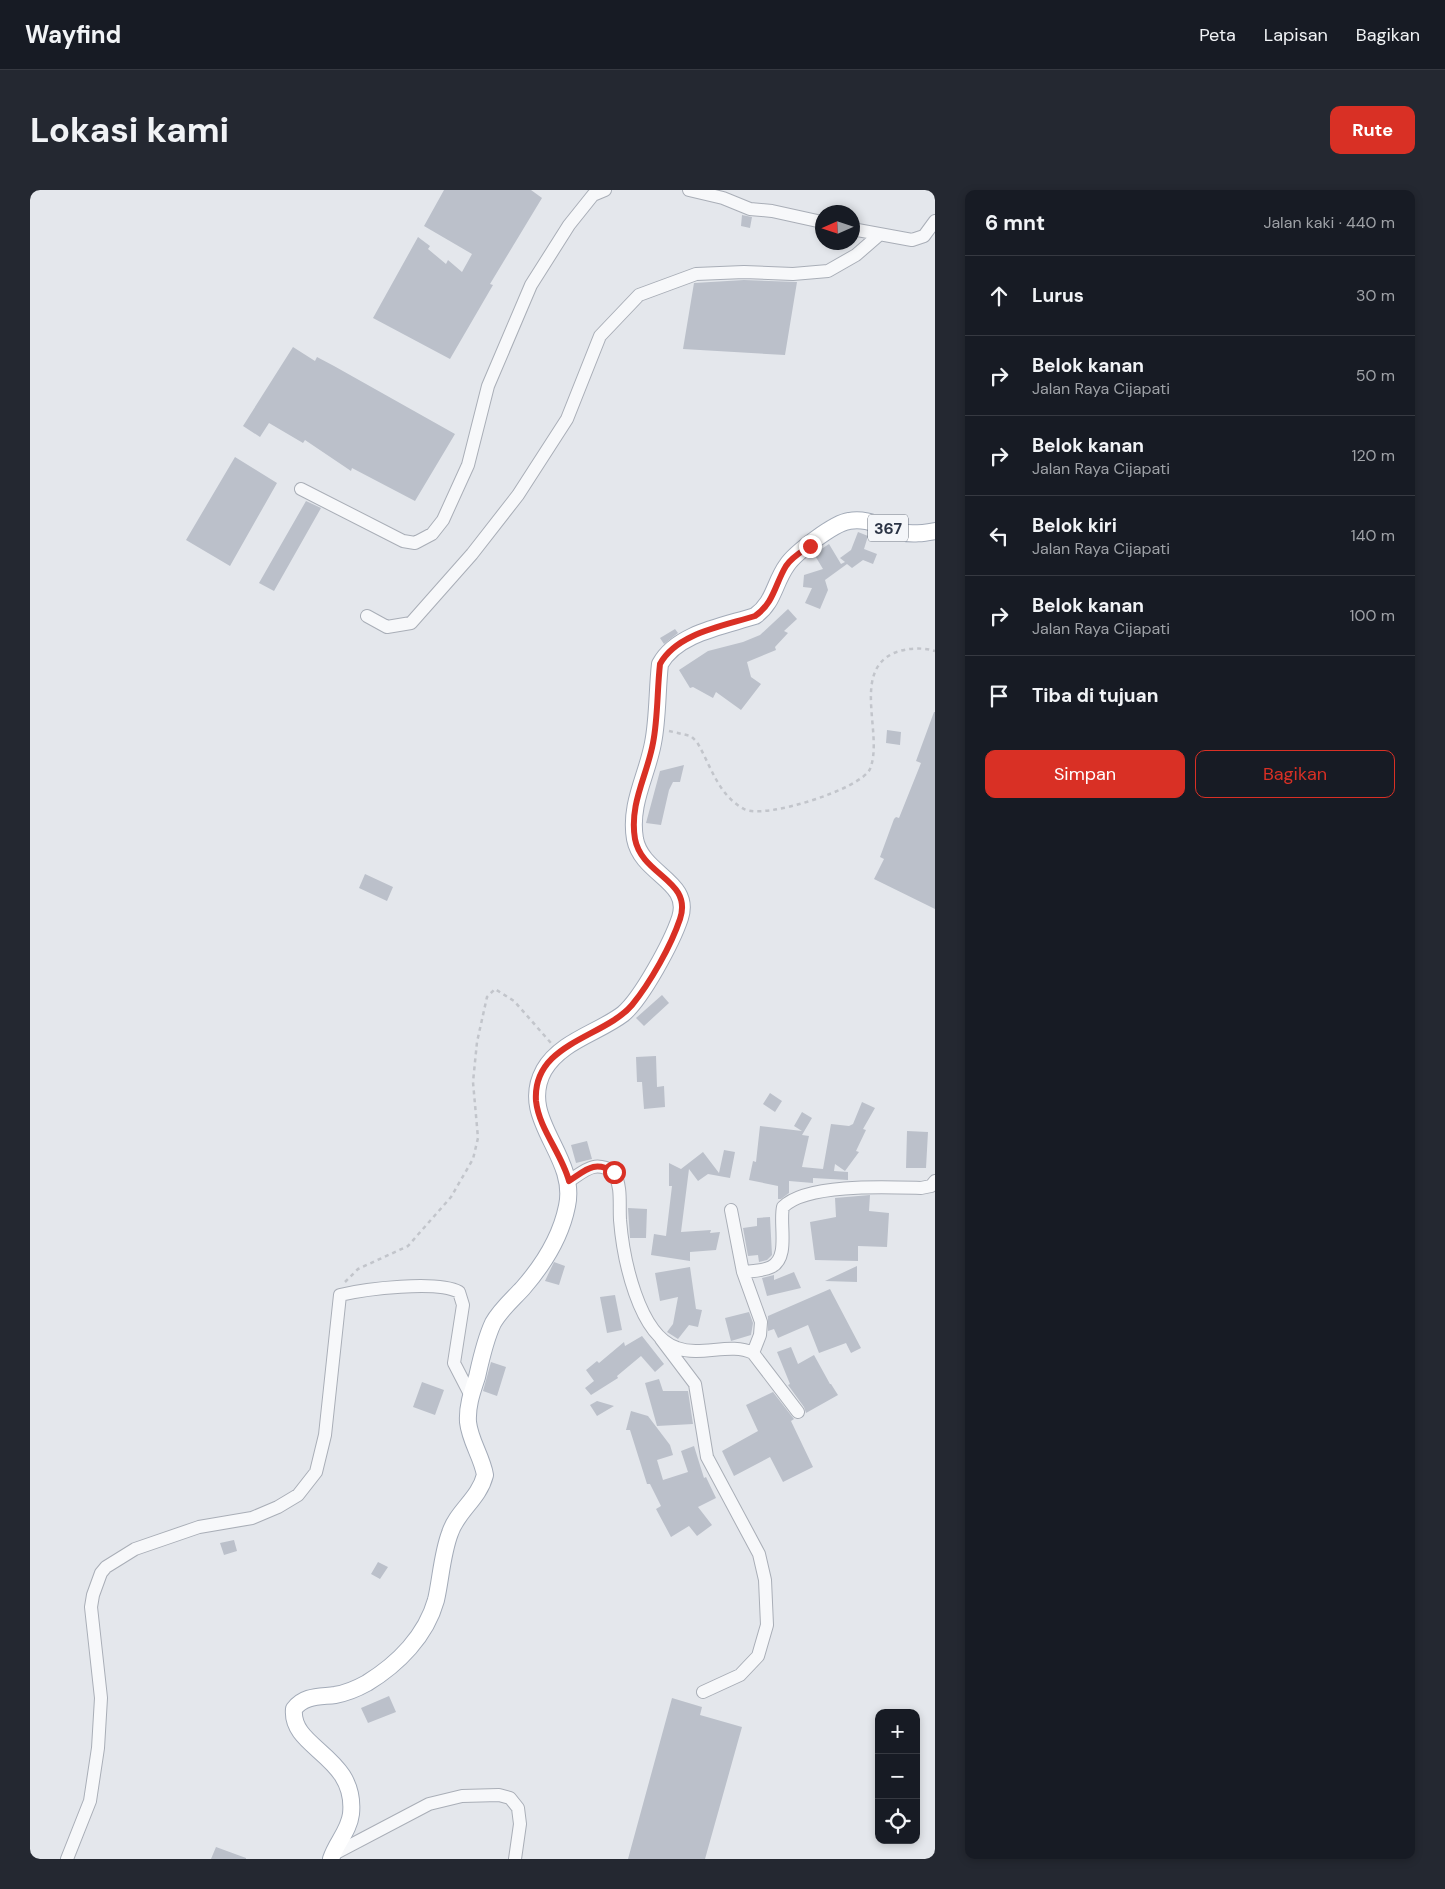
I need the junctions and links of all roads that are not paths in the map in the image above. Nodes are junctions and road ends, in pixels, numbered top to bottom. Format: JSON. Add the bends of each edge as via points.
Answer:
{"nodes":[{"id":1,"x":688,"y":190,"type":"edge"},
{"id":2,"x":600,"y":191,"type":"edge"},
{"id":3,"x":815,"y":220,"type":"edge"},
{"id":4,"x":935,"y":221,"type":"edge"},
{"id":5,"x":860,"y":231,"type":"edge"},
{"id":6,"x":879,"y":235,"type":"junction"},
{"id":7,"x":301,"y":489,"type":"dead end"},
{"id":8,"x":935,"y":531,"type":"edge"},
{"id":9,"x":367,"y":616,"type":"dead end"},
{"id":10,"x":569,"y":1181,"type":"junction"},
{"id":11,"x":935,"y":1181,"type":"edge"},
{"id":12,"x":730,"y":1210,"type":"dead end"},
{"id":13,"x":743,"y":1272,"type":"junction"},
{"id":14,"x":661,"y":1339,"type":"junction"},
{"id":15,"x":754,"y":1353,"type":"junction"},
{"id":16,"x":471,"y":1396,"type":"junction"},
{"id":17,"x":798,"y":1412,"type":"dead end"},
{"id":18,"x":704,"y":1692,"type":"dead end"},
{"id":19,"x":331,"y":1857,"type":"edge"},
{"id":20,"x":67,"y":1859,"type":"edge"},
{"id":21,"x":515,"y":1859,"type":"edge"}],
"edges":[{"from":1,"to":3,"type":"street","via":[[723,198],[750,209]]},
{"from":2,"to":7,"type":"street","via":[[593,195],[570,225],[531,285],[488,386],[468,466],[443,520],[432,534],[415,543],[403,541]]},
{"from":4,"to":6,"type":"street","via":[[928,233],[918,239],[901,240]]},
{"from":5,"to":6,"type":"street"},
{"from":6,"to":9,"type":"street","via":[[856,256],[828,271],[696,274],[639,295],[600,336],[566,418],[518,496],[472,554],[411,623],[387,627]]},
{"from":8,"to":10,"type":"main road","number":"367","via":[[902,533],[859,520],[841,522],[793,558],[763,611],[689,638],[665,655],[657,683],[655,730],[635,806],[635,840],[646,864],[678,891],[682,908],[669,944],[632,1005],[559,1052],[536,1090],[540,1116]]},
{"from":10,"to":14,"type":"street","via":[[590,1167],[603,1166],[614,1172],[620,1194],[626,1263],[637,1297]]},
{"from":10,"to":16,"type":"main road","number":"367","via":[[567,1209],[556,1240],[532,1278],[493,1324]]},
{"from":11,"to":13,"type":"street","via":[[931,1186],[921,1188],[853,1186],[794,1199],[783,1207],[782,1250],[775,1264],[766,1269]]},
{"from":12,"to":13,"type":"street"},
{"from":13,"to":15,"type":"street","via":[[761,1322]]},
{"from":14,"to":15,"type":"street","via":[[692,1351],[727,1349]]},
{"from":14,"to":18,"type":"street","via":[[695,1384],[707,1457],[759,1554],[764,1580],[767,1625],[758,1656],[740,1675]]},
{"from":15,"to":17,"type":"street"},
{"from":16,"to":19,"type":"main road","number":"367","via":[[468,1422],[485,1475],[476,1496],[450,1532],[436,1600],[426,1625],[411,1646],[382,1674],[348,1691],[308,1698],[294,1709],[299,1732],[335,1764],[350,1792],[348,1828]]},
{"from":16,"to":20,"type":"street","via":[[454,1363],[463,1305],[459,1292],[433,1287],[371,1289],[340,1295],[325,1435],[316,1472],[298,1495],[252,1518],[199,1528],[135,1550],[106,1567],[99,1578],[91,1607],[101,1698],[98,1748],[90,1801]]},
{"from":19,"to":21,"type":"street","via":[[429,1804],[462,1796],[499,1795],[510,1798],[518,1808],[520,1824]]}]}
